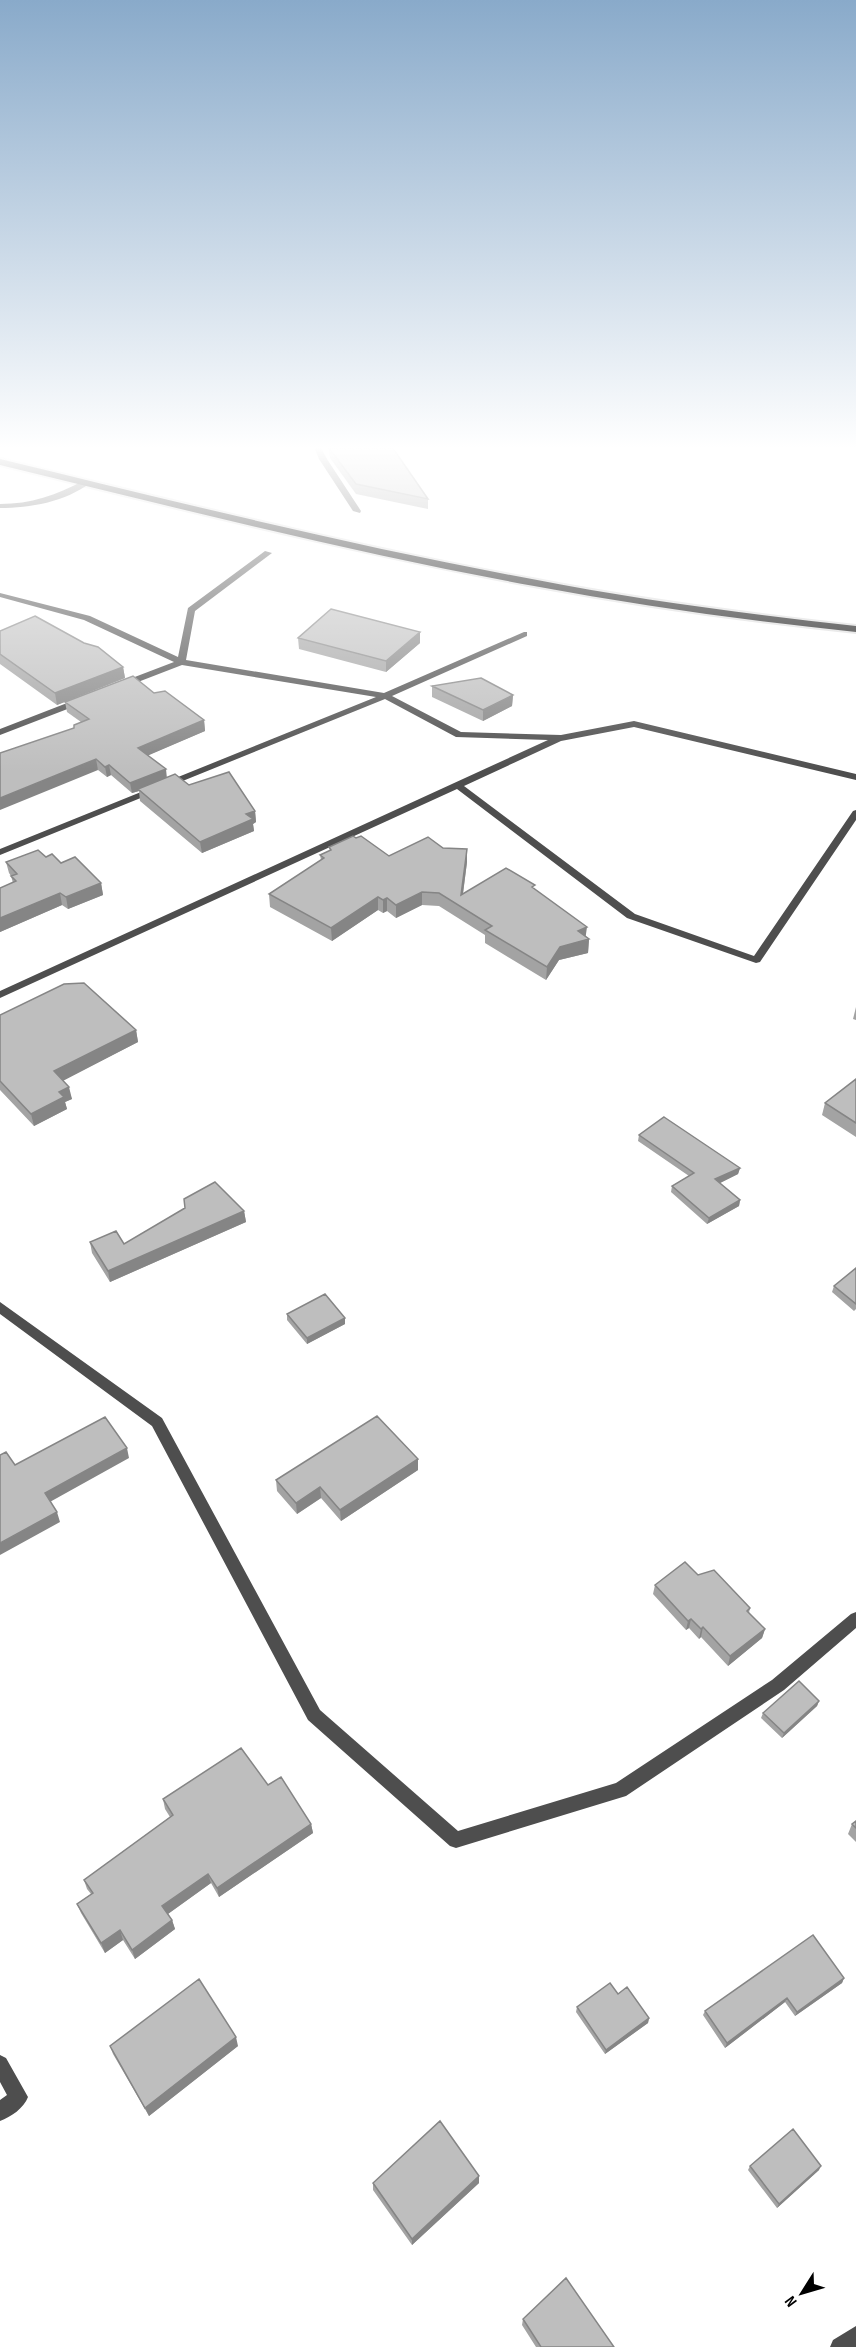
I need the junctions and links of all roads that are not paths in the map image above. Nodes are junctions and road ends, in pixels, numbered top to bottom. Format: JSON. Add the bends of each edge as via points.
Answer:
{"nodes":[{"id":1,"x":268,"y":553,"type":"dead end"},
{"id":2,"x":387,"y":554,"type":"edge"},
{"id":3,"x":0,"y":595,"type":"edge"},
{"id":4,"x":856,"y":629,"type":"edge"},
{"id":5,"x":524,"y":634,"type":"dead end"},
{"id":6,"x":181,"y":662,"type":"junction"},
{"id":7,"x":117,"y":687,"type":"edge"},
{"id":8,"x":385,"y":696,"type":"junction"},
{"id":9,"x":85,"y":699,"type":"edge"},
{"id":10,"x":0,"y":732,"type":"edge"},
{"id":11,"x":561,"y":738,"type":"junction"},
{"id":12,"x":856,"y":777,"type":"edge"},
{"id":13,"x":457,"y":785,"type":"junction"},
{"id":14,"x":856,"y":813,"type":"edge"},
{"id":15,"x":0,"y":852,"type":"edge"},
{"id":16,"x":0,"y":995,"type":"edge"},
{"id":17,"x":0,"y":1307,"type":"edge"},
{"id":18,"x":856,"y":1619,"type":"edge"},
{"id":19,"x":0,"y":2064,"type":"edge"},
{"id":20,"x":0,"y":2112,"type":"edge"},
{"id":21,"x":856,"y":2337,"type":"edge"},
{"id":22,"x":840,"y":2347,"type":"edge"}],
"edges":[{"from":1,"to":6,"type":"street","via":[[191,610]]},
{"from":2,"to":4,"type":"highway","via":[[514,580],[717,613]]},
{"from":3,"to":6,"type":"street","via":[[87,618]]},
{"from":5,"to":8,"type":"street"},
{"from":6,"to":7,"type":"street"},
{"from":6,"to":8,"type":"street"},
{"from":8,"to":11,"type":"street","via":[[459,735]]},
{"from":8,"to":15,"type":"street"},
{"from":9,"to":10,"type":"street"},
{"from":11,"to":12,"type":"street","via":[[634,724]]},
{"from":11,"to":13,"type":"street"},
{"from":13,"to":14,"type":"street","via":[[631,916],[756,960]]},
{"from":13,"to":16,"type":"street"},
{"from":17,"to":18,"type":"street","via":[[157,1422],[314,1715],[456,1840],[620,1790],[778,1685]]},
{"from":19,"to":20,"type":"street","via":[[19,2097]]},
{"from":21,"to":22,"type":"street"}]}
